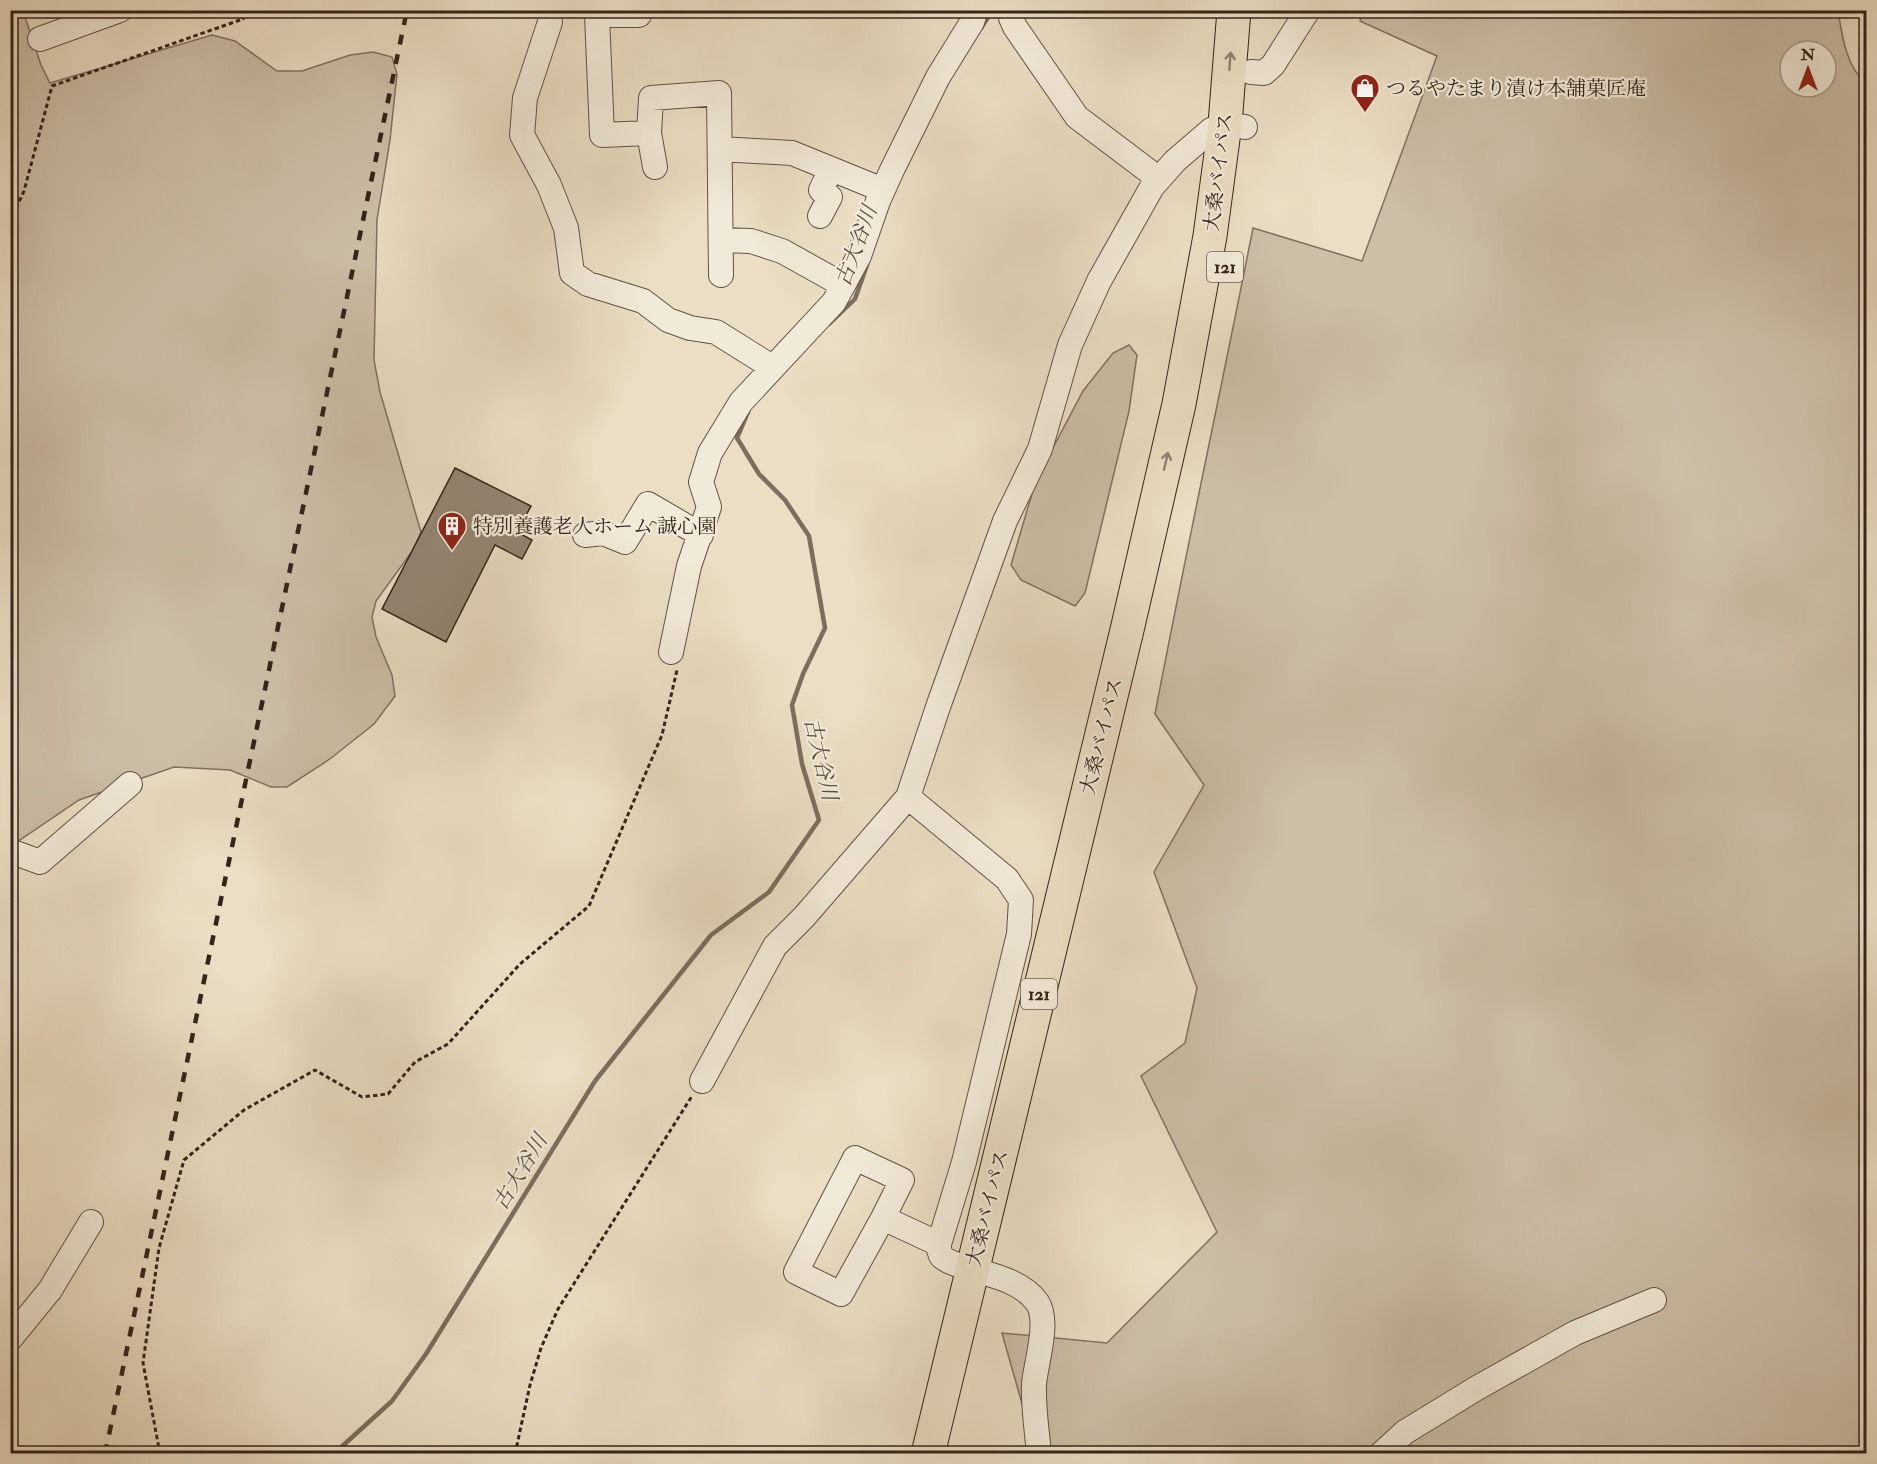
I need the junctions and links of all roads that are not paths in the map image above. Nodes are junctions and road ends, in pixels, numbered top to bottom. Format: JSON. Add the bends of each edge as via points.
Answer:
{"nodes":[{"id":1,"x":120,"y":10,"type":"edge"},
{"id":2,"x":639,"y":10,"type":"edge"},
{"id":3,"x":976,"y":10,"type":"edge"},
{"id":4,"x":1011,"y":10,"type":"edge"},
{"id":5,"x":1234,"y":10,"type":"edge"},
{"id":6,"x":1256,"y":10,"type":"edge"},
{"id":7,"x":1308,"y":10,"type":"edge"},
{"id":8,"x":550,"y":22,"type":"dead end"},
{"id":9,"x":40,"y":39,"type":"dead end"},
{"id":10,"x":1251,"y":72,"type":"junction"},
{"id":11,"x":1235,"y":126,"type":"junction"},
{"id":12,"x":649,"y":133,"type":"junction"},
{"id":13,"x":720,"y":149,"type":"junction"},
{"id":14,"x":655,"y":167,"type":"dead end"},
{"id":15,"x":831,"y":169,"type":"junction"},
{"id":16,"x":1159,"y":179,"type":"junction"},
{"id":17,"x":883,"y":190,"type":"junction"},
{"id":18,"x":820,"y":216,"type":"dead end"},
{"id":19,"x":722,"y":240,"type":"junction"},
{"id":20,"x":721,"y":275,"type":"dead end"},
{"id":21,"x":843,"y":285,"type":"junction"},
{"id":22,"x":772,"y":367,"type":"junction"},
{"id":23,"x":585,"y":535,"type":"dead end"},
{"id":24,"x":701,"y":535,"type":"junction"},
{"id":25,"x":671,"y":652,"type":"road end"},
{"id":26,"x":130,"y":784,"type":"dead end"},
{"id":27,"x":908,"y":797,"type":"junction"},
{"id":28,"x":10,"y":851,"type":"edge"},
{"id":29,"x":702,"y":1081,"type":"road end"},
{"id":30,"x":883,"y":1218,"type":"junction"},
{"id":31,"x":91,"y":1222,"type":"dead end"},
{"id":32,"x":939,"y":1244,"type":"junction"},
{"id":33,"x":982,"y":1272,"type":"junction"},
{"id":34,"x":1654,"y":1300,"type":"dead end"},
{"id":35,"x":10,"y":1340,"type":"edge"},
{"id":36,"x":928,"y":1454,"type":"edge"},
{"id":37,"x":950,"y":1454,"type":"edge"},
{"id":38,"x":1039,"y":1454,"type":"edge"},
{"id":39,"x":1381,"y":1454,"type":"edge"}],
"edges":[{"from":1,"to":9,"type":"street"},
{"from":2,"to":12,"type":"street","via":[[639,15],[597,15],[602,135]]},
{"from":3,"to":17,"type":"street","via":[[938,77]]},
{"from":4,"to":16,"type":"street","via":[[1015,27],[1077,117]]},
{"from":11,"to":5,"type":"highway","name":"大桑バイパス","number":"121","one_way":true},
{"from":6,"to":10,"type":"highway","name":"大桑バイパス","number":"121"},
{"from":7,"to":10,"type":"street","via":[[1273,65],[1264,73]]},
{"from":8,"to":22,"type":"street","via":[[525,98],[522,135],[549,185],[566,228],[572,273],[588,284],[643,302],[668,320],[716,332]]},
{"from":10,"to":11,"type":"highway","name":"大桑バイパス","number":"121"},
{"from":11,"to":16,"type":"street","via":[[1211,130]]},
{"from":11,"to":33,"type":"highway","name":"大桑バイパス","number":"121","via":[[1210,236],[1161,527]]},
{"from":12,"to":13,"type":"street","via":[[651,98],[719,93]]},
{"from":12,"to":14,"type":"street"},
{"from":13,"to":15,"type":"street","via":[[792,153]]},
{"from":13,"to":19,"type":"street"},
{"from":15,"to":17,"type":"street"},
{"from":15,"to":18,"type":"street","via":[[822,190],[830,197]]},
{"from":16,"to":27,"type":"street","via":[[1099,281],[1071,345],[1040,449],[1005,521]]},
{"from":17,"to":21,"type":"street","via":[[859,256]]},
{"from":19,"to":20,"type":"street"},
{"from":19,"to":21,"type":"street","via":[[751,241],[782,251]]},
{"from":21,"to":22,"type":"street","via":[[834,302]]},
{"from":22,"to":24,"type":"street","via":[[741,402],[710,453],[701,482],[709,507]]},
{"from":23,"to":24,"type":"street","via":[[603,533],[625,542],[648,504]]},
{"from":24,"to":25,"type":"street","via":[[689,566]]},
{"from":26,"to":28,"type":"street","via":[[40,862]]},
{"from":27,"to":29,"type":"street","via":[[776,946]]},
{"from":27,"to":32,"type":"street","via":[[1007,879],[1021,900],[1016,945],[964,1162]]},
{"from":30,"to":30,"type":"street","via":[[902,1180],[855,1158],[796,1272],[841,1294]]},
{"from":30,"to":32,"type":"street"},
{"from":31,"to":35,"type":"street","via":[[50,1290]]},
{"from":32,"to":33,"type":"street","via":[[943,1258]]},
{"from":33,"to":36,"type":"highway","name":"大桑バイパス","number":"121"},
{"from":33,"to":37,"type":"highway","name":"大桑バイパス","number":"121"},
{"from":33,"to":38,"type":"street","via":[[1024,1290],[1041,1309],[1034,1386]]},
{"from":34,"to":39,"type":"street","via":[[1575,1333],[1486,1382],[1405,1432]]}]}
